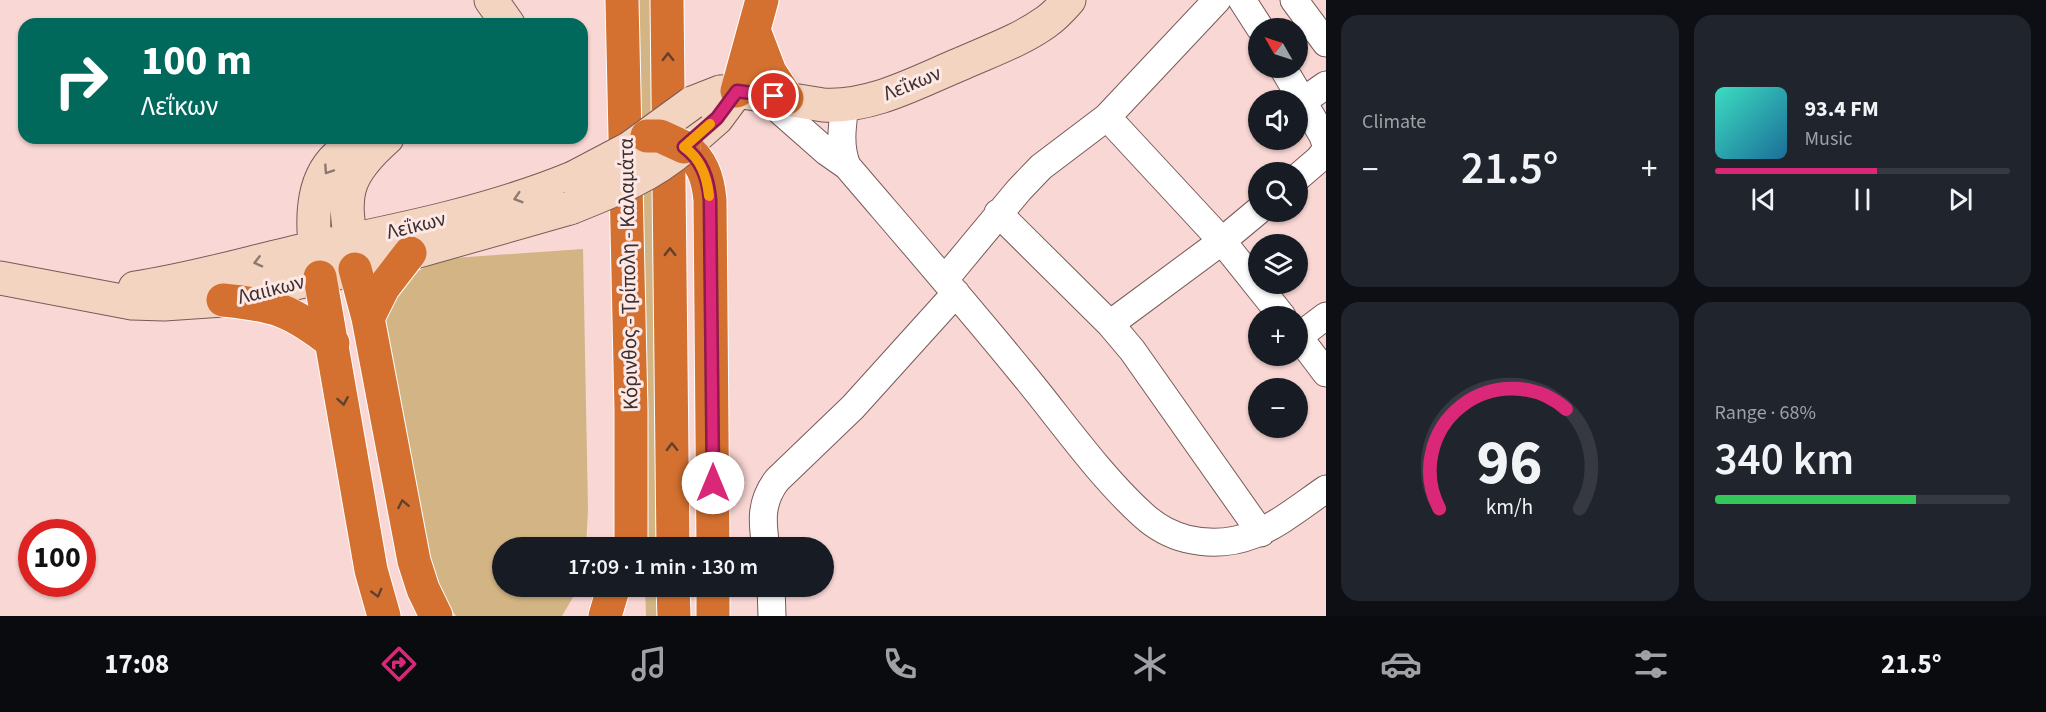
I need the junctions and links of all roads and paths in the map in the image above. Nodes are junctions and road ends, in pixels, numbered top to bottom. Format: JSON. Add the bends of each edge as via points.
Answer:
{"nodes":[{"id":1,"x":622,"y":0,"type":"edge"},
{"id":2,"x":667,"y":0,"type":"edge"},
{"id":3,"x":1069,"y":0,"type":"edge"},
{"id":4,"x":1217,"y":0,"type":"edge"},
{"id":5,"x":1242,"y":0,"type":"edge"},
{"id":6,"x":1294,"y":0,"type":"edge"},
{"id":7,"x":758,"y":15,"type":"edge"},
{"id":8,"x":1254,"y":18,"type":"edge"},
{"id":9,"x":1326,"y":43,"type":"edge"},
{"id":10,"x":1326,"y":85,"type":"edge"},
{"id":11,"x":762,"y":95,"type":"junction"},
{"id":12,"x":1308,"y":98,"type":"edge"},
{"id":13,"x":844,"y":105,"type":"junction"},
{"id":14,"x":1308,"y":110,"type":"edge"},
{"id":15,"x":1107,"y":117,"type":"junction"},
{"id":16,"x":647,"y":136,"type":"junction"},
{"id":17,"x":356,"y":144,"type":"edge"},
{"id":18,"x":381,"y":144,"type":"edge"},
{"id":19,"x":684,"y":147,"type":"junction"},
{"id":20,"x":1326,"y":147,"type":"edge"},
{"id":21,"x":847,"y":166,"type":"junction"},
{"id":22,"x":1308,"y":168,"type":"edge"},
{"id":23,"x":571,"y":193,"type":"junction"},
{"id":24,"x":998,"y":213,"type":"junction"},
{"id":25,"x":1248,"y":219,"type":"edge"},
{"id":26,"x":1222,"y":241,"type":"junction"},
{"id":27,"x":410,"y":253,"type":"junction"},
{"id":28,"x":353,"y":255,"type":"junction"},
{"id":29,"x":317,"y":262,"type":"junction"},
{"id":30,"x":0,"y":278,"type":"edge"},
{"id":31,"x":950,"y":286,"type":"junction"},
{"id":32,"x":71,"y":290,"type":"junction"},
{"id":33,"x":223,"y":300,"type":"junction"},
{"id":34,"x":1274,"y":306,"type":"edge"},
{"id":35,"x":1326,"y":316,"type":"edge"},
{"id":36,"x":368,"y":318,"type":"junction"},
{"id":37,"x":1110,"y":324,"type":"junction"},
{"id":38,"x":1308,"y":330,"type":"edge"},
{"id":39,"x":333,"y":343,"type":"junction"},
{"id":40,"x":1308,"y":350,"type":"edge"},
{"id":41,"x":1326,"y":373,"type":"edge"},
{"id":42,"x":631,"y":410,"type":"junction"},
{"id":43,"x":1326,"y":489,"type":"edge"},
{"id":44,"x":1261,"y":533,"type":"junction"},
{"id":45,"x":620,"y":537,"type":"edge"},
{"id":46,"x":631,"y":537,"type":"edge"},
{"id":47,"x":673,"y":537,"type":"edge"},
{"id":48,"x":713,"y":537,"type":"edge"},
{"id":49,"x":765,"y":537,"type":"edge"},
{"id":50,"x":611,"y":597,"type":"edge"},
{"id":51,"x":631,"y":597,"type":"edge"},
{"id":52,"x":674,"y":597,"type":"edge"},
{"id":53,"x":713,"y":597,"type":"edge"},
{"id":54,"x":771,"y":597,"type":"edge"},
{"id":55,"x":384,"y":616,"type":"edge"},
{"id":56,"x":436,"y":616,"type":"edge"},
{"id":57,"x":605,"y":616,"type":"edge"},
{"id":58,"x":631,"y":616,"type":"edge"},
{"id":59,"x":674,"y":616,"type":"edge"},
{"id":60,"x":713,"y":616,"type":"edge"},
{"id":61,"x":772,"y":616,"type":"edge"}],
"edges":[{"from":1,"to":42,"type":"highway","name":"Κόρινθος - Τρίπολη - Καλαμάτα"},
{"from":47,"to":2,"type":"highway","name":"Κόρινθος - Τρίπολη - Καλαμάτα","one_way":true},
{"from":3,"to":13,"type":"street","name":"Λεΐκων","via":[[1044,23],[1007,44],[897,91]]},
{"from":4,"to":15,"type":"street"},
{"from":5,"to":8,"type":"street"},
{"from":6,"to":9,"type":"street"},
{"from":7,"to":11,"type":"highway"},
{"from":7,"to":11,"type":"highway","via":[[770,72]]},
{"from":10,"to":12,"type":"street"},
{"from":11,"to":13,"type":"street","name":"Λεΐκων"},
{"from":11,"to":16,"type":"street","name":"Λεΐκων","bridge":true,"via":[[720,92],[692,103]]},
{"from":11,"to":19,"type":"street","name":"Λεΐκων","via":[[717,118]]},
{"from":11,"to":21,"type":"street"},
{"from":13,"to":21,"type":"street","via":[[841,139]]},
{"from":14,"to":20,"type":"street"},
{"from":15,"to":24,"type":"street","via":[[1041,167]]},
{"from":15,"to":26,"type":"street"},
{"from":16,"to":19,"type":"highway","bridge":true,"via":[[660,136]]},
{"from":16,"to":23,"type":"street","name":"Λεΐκων","bridge":true,"via":[[608,161]]},
{"from":17,"to":29,"type":"street","one_way":true,"via":[[341,153],[318,185],[312,225]]},
{"from":18,"to":28,"type":"street","via":[[351,178],[347,217]]},
{"from":19,"to":23,"type":"street","name":"Λεΐκων","bridge":true,"via":[[648,174],[614,190]]},
{"from":19,"to":48,"type":"highway","via":[[701,165],[710,200]]},
{"from":20,"to":22,"type":"street"},
{"from":21,"to":31,"type":"street"},
{"from":23,"to":27,"type":"street","name":"Λεΐκων"},
{"from":23,"to":28,"type":"street","name":"Λεΐκων","one_way":true,"via":[[517,199]]},
{"from":24,"to":31,"type":"street"},
{"from":24,"to":37,"type":"street"},
{"from":25,"to":26,"type":"street"},
{"from":26,"to":34,"type":"street"},
{"from":26,"to":37,"type":"street"},
{"from":27,"to":28,"type":"street","name":"Λεΐκων"},
{"from":27,"to":36,"type":"highway","via":[[383,288]]},
{"from":28,"to":29,"type":"street","name":"Λεΐκων"},
{"from":28,"to":36,"type":"highway"},
{"from":29,"to":32,"type":"street","name":"Λεΐκων","one_way":true,"via":[[161,284]]},
{"from":29,"to":33,"type":"street","name":"Λαιίκων"},
{"from":29,"to":39,"type":"highway"},
{"from":30,"to":32,"type":"street","name":"Λεΐκων"},
{"from":31,"to":44,"type":"street","via":[[1106,476],[1146,518],[1168,532],[1202,541],[1231,542]]},
{"from":31,"to":49,"type":"street","via":[[853,407],[768,492],[763,517]]},
{"from":32,"to":33,"type":"street","name":"Λεΐκων","via":[[132,303]]},
{"from":33,"to":39,"type":"highway","via":[[284,311]]},
{"from":35,"to":38,"type":"street"},
{"from":56,"to":36,"type":"highway","one_way":true,"via":[[414,561]]},
{"from":37,"to":44,"type":"street"},
{"from":39,"to":55,"type":"highway","one_way":true,"via":[[371,570]]},
{"from":40,"to":41,"type":"street"},
{"from":42,"to":45,"type":"highway"},
{"from":42,"to":46,"type":"highway","name":"Κόρινθος - Τρίπολη - Καλαμάτα"},
{"from":43,"to":44,"type":"street"},
{"from":50,"to":57,"type":"highway"},
{"from":51,"to":58,"type":"highway"},
{"from":52,"to":59,"type":"highway"},
{"from":53,"to":60,"type":"highway"},
{"from":54,"to":61,"type":"street"}]}
